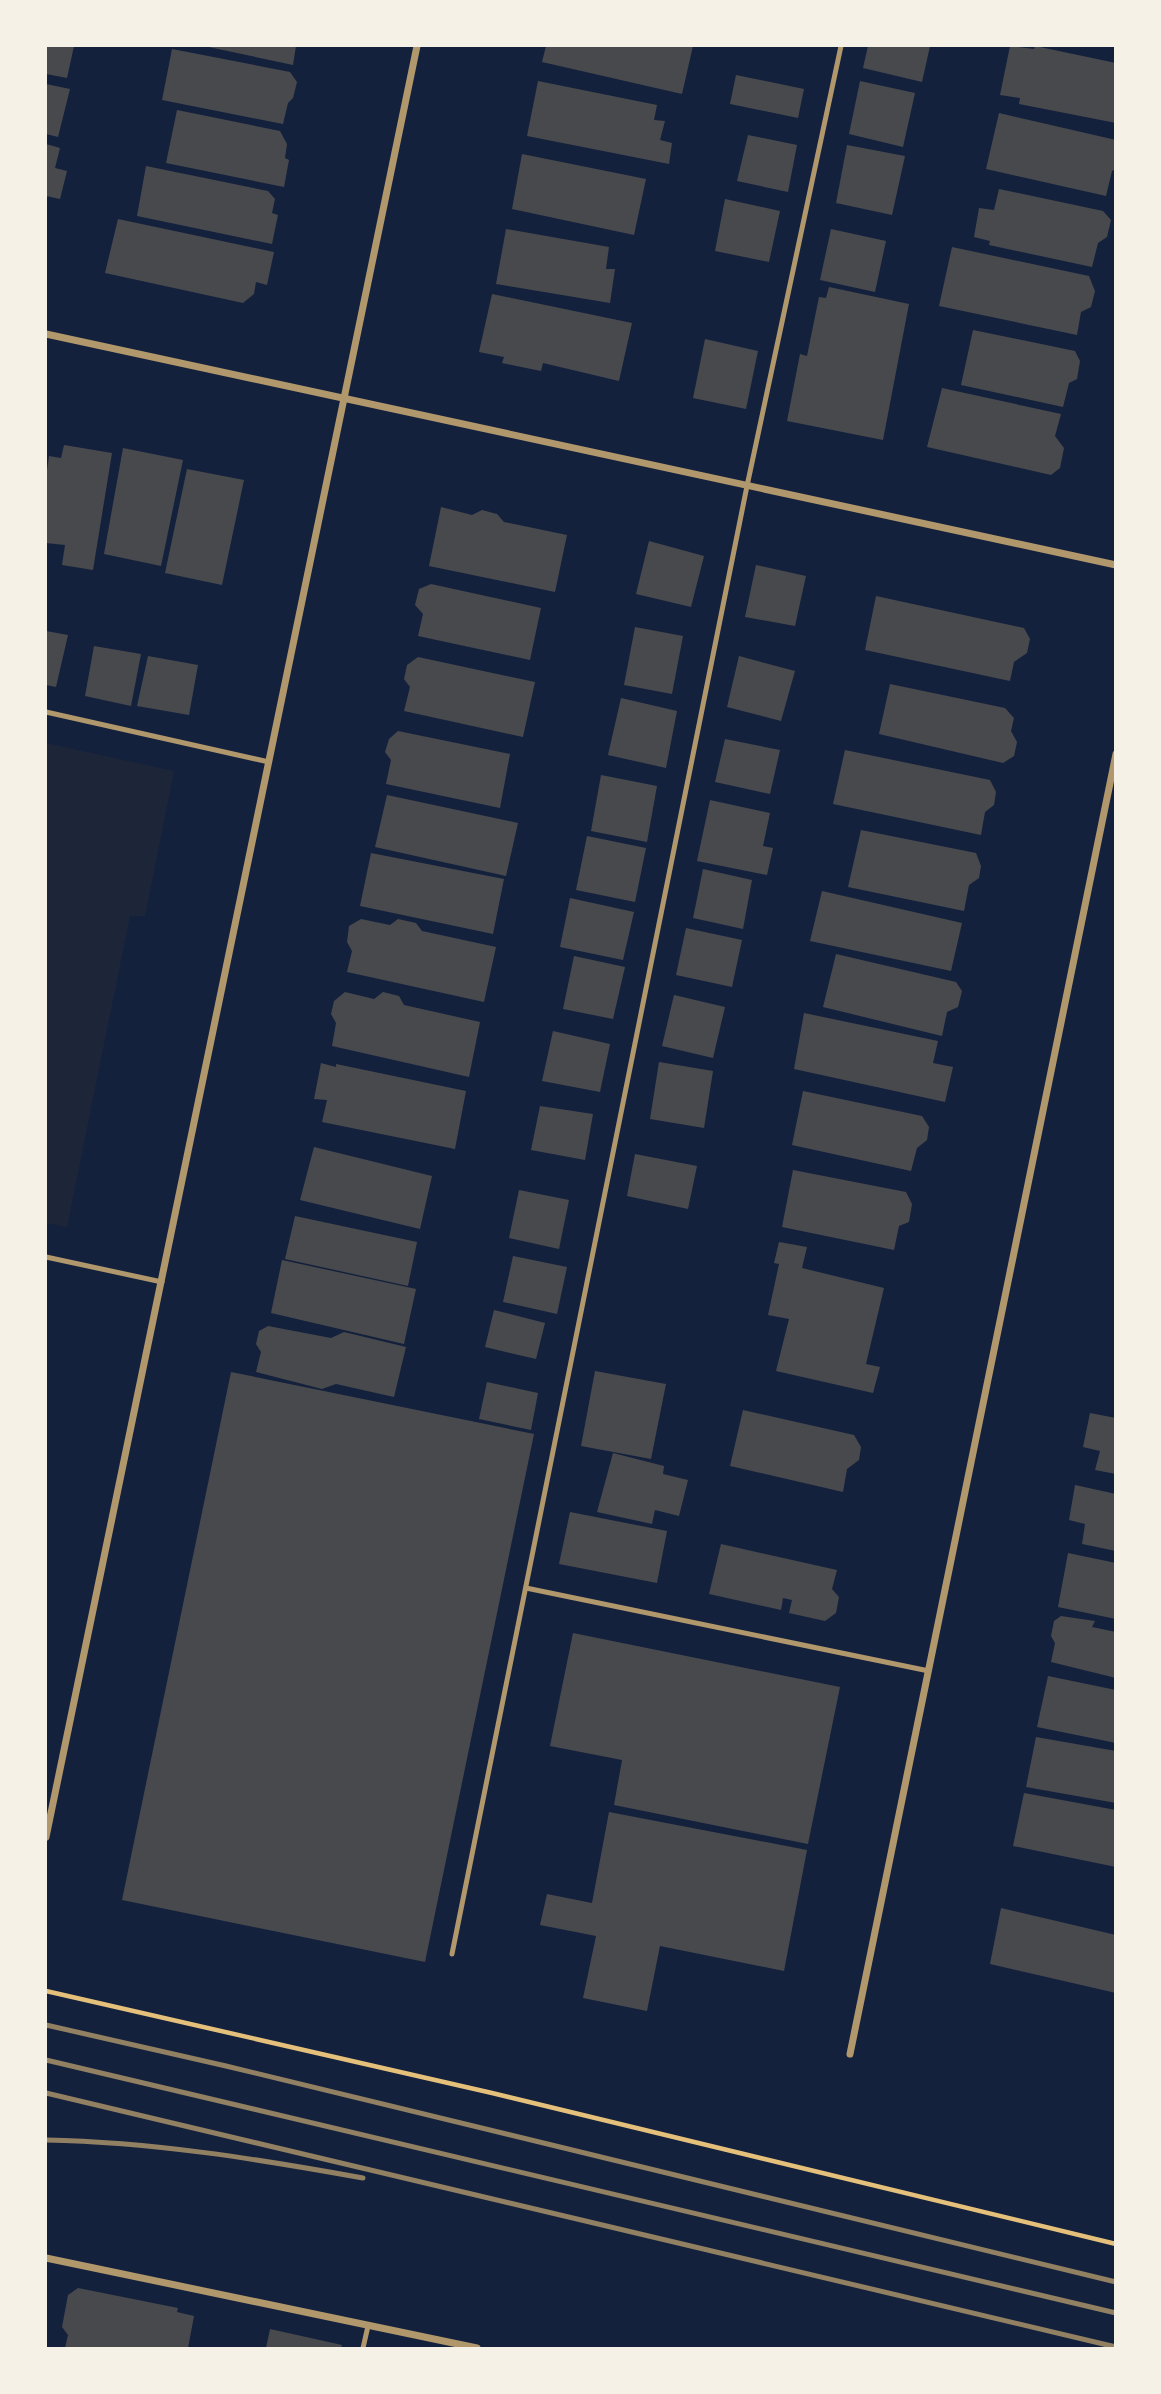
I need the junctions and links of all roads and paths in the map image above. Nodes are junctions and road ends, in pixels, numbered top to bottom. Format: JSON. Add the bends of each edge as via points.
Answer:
{"nodes":[{"id":1,"x":417,"y":46,"type":"edge"},
{"id":2,"x":841,"y":46,"type":"edge"},
{"id":3,"x":46,"y":334,"type":"edge"},
{"id":4,"x":344,"y":398,"type":"junction"},
{"id":5,"x":747,"y":486,"type":"junction"},
{"id":6,"x":1115,"y":565,"type":"edge"},
{"id":7,"x":46,"y":712,"type":"edge"},
{"id":8,"x":1115,"y":754,"type":"edge"},
{"id":9,"x":269,"y":762,"type":"junction"},
{"id":10,"x":46,"y":1256,"type":"edge"},
{"id":11,"x":162,"y":1282,"type":"junction"},
{"id":12,"x":526,"y":1588,"type":"junction"},
{"id":13,"x":929,"y":1671,"type":"junction"},
{"id":14,"x":46,"y":1837,"type":"edge"},
{"id":15,"x":452,"y":1954,"type":"dead end"},
{"id":16,"x":46,"y":1991,"type":"edge"},
{"id":17,"x":850,"y":2054,"type":"dead end"},
{"id":18,"x":1115,"y":2244,"type":"edge"},
{"id":19,"x":46,"y":2258,"type":"edge"},
{"id":20,"x":368,"y":2326,"type":"junction"},
{"id":21,"x":363,"y":2348,"type":"edge"},
{"id":22,"x":477,"y":2348,"type":"edge"}],
"edges":[{"from":1,"to":4,"type":"street"},
{"from":2,"to":5,"type":"lane"},
{"from":3,"to":4,"type":"street"},
{"from":4,"to":5,"type":"street"},
{"from":4,"to":9,"type":"street"},
{"from":5,"to":6,"type":"street"},
{"from":5,"to":12,"type":"lane"},
{"from":7,"to":9,"type":"lane"},
{"from":8,"to":13,"type":"street"},
{"from":9,"to":11,"type":"street"},
{"from":10,"to":11,"type":"lane"},
{"from":11,"to":14,"type":"street"},
{"from":12,"to":13,"type":"lane"},
{"from":12,"to":15,"type":"lane"},
{"from":13,"to":17,"type":"street"},
{"from":16,"to":18,"type":"path"},
{"from":19,"to":20,"type":"street"},
{"from":20,"to":21,"type":"lane"},
{"from":20,"to":22,"type":"street"}]}
